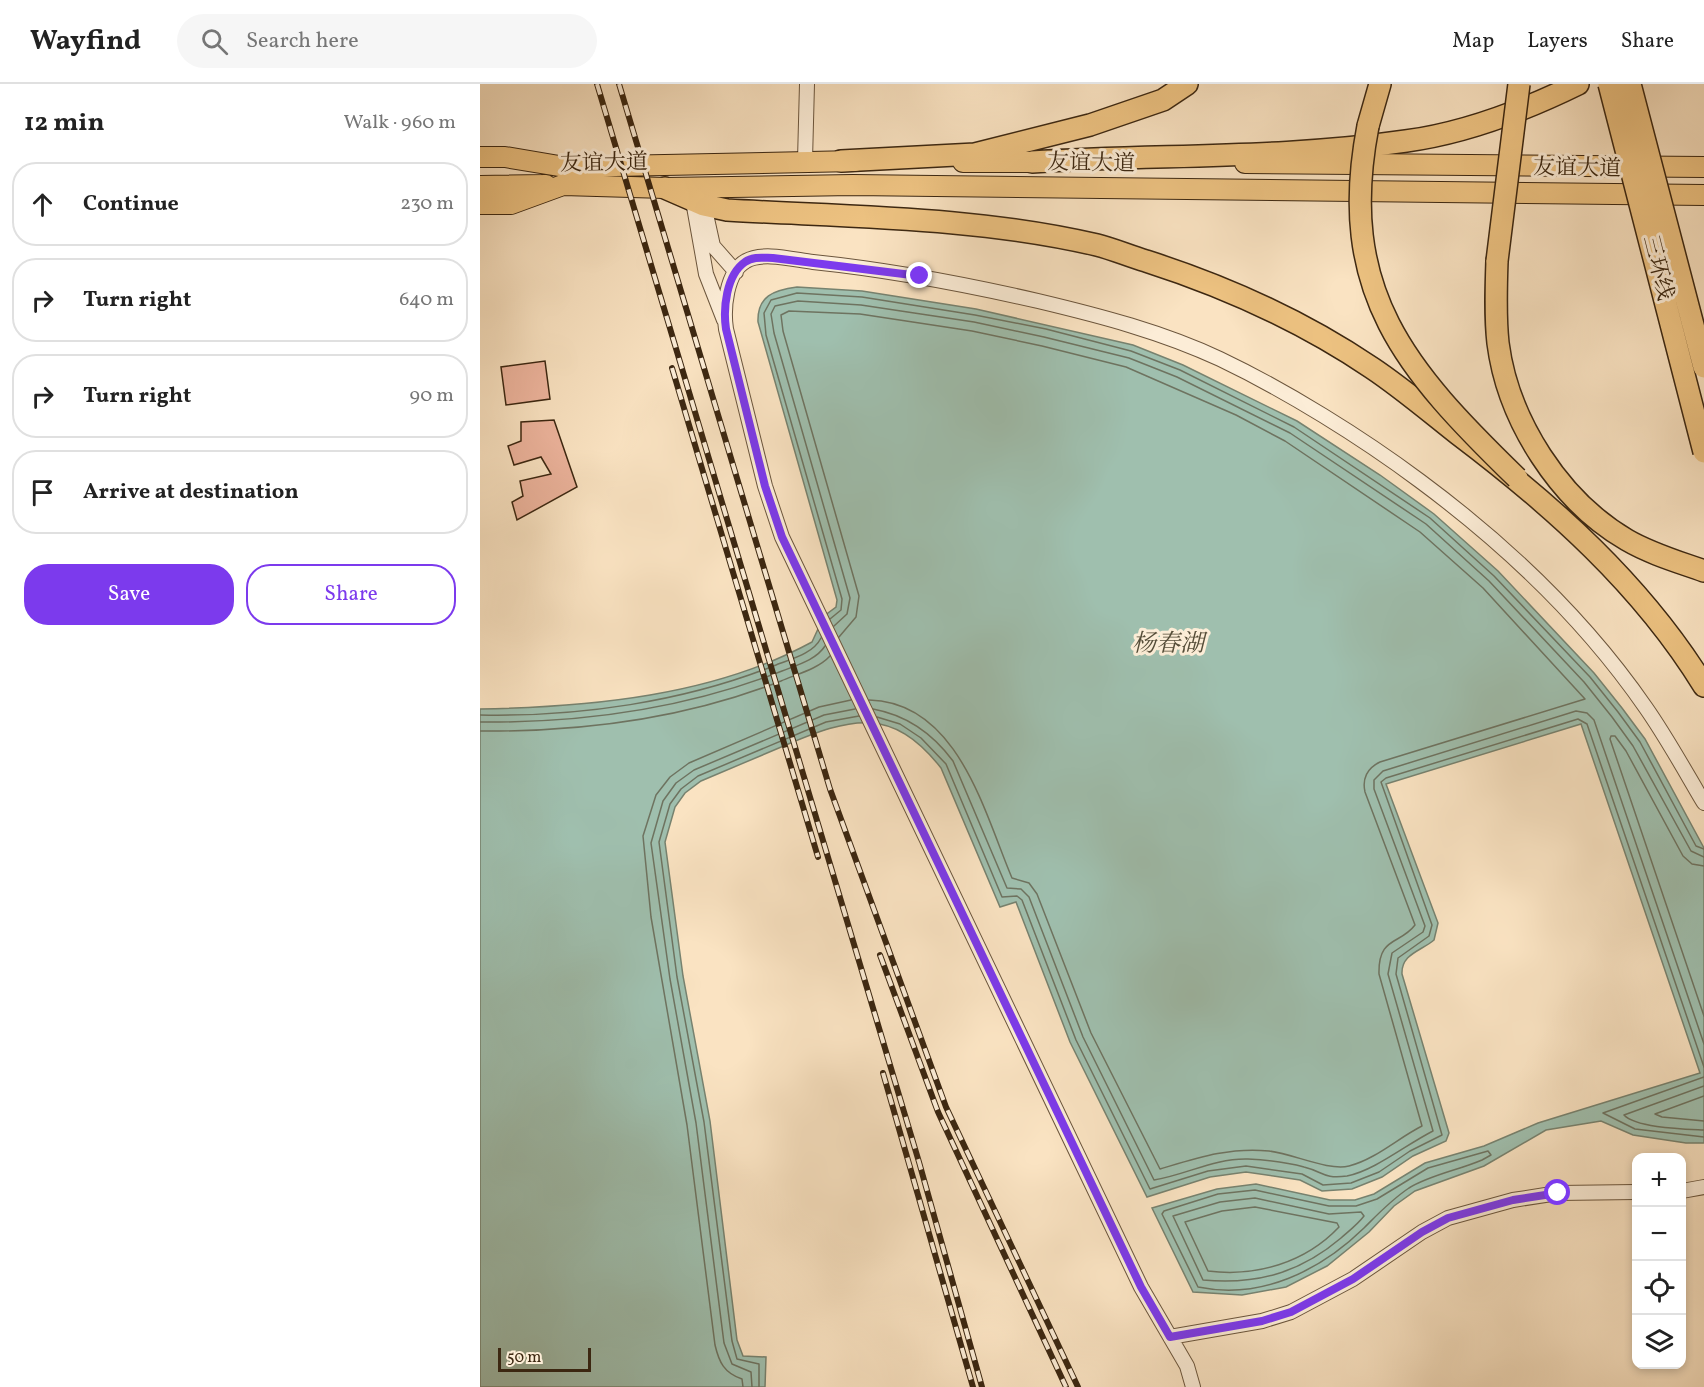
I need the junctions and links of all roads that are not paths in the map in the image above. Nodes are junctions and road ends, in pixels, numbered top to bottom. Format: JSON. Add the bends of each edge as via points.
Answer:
{"nodes":[{"id":1,"x":807,"y":84,"type":"edge"},
{"id":2,"x":1187,"y":84,"type":"edge"},
{"id":3,"x":1380,"y":84,"type":"edge"},
{"id":4,"x":1519,"y":84,"type":"edge"},
{"id":5,"x":1578,"y":84,"type":"edge"},
{"id":6,"x":1609,"y":84,"type":"edge"},
{"id":7,"x":1630,"y":84,"type":"edge"},
{"id":8,"x":480,"y":157,"type":"edge"},
{"id":9,"x":805,"y":160,"type":"junction"},
{"id":10,"x":842,"y":161,"type":"junction"},
{"id":11,"x":1032,"y":162,"type":"junction"},
{"id":12,"x":1704,"y":167,"type":"edge"},
{"id":13,"x":480,"y":170,"type":"edge"},
{"id":14,"x":564,"y":176,"type":"junction"},
{"id":15,"x":480,"y":186,"type":"edge"},
{"id":16,"x":665,"y":188,"type":"junction"},
{"id":17,"x":1704,"y":195,"type":"edge"},
{"id":18,"x":698,"y":203,"type":"junction"},
{"id":19,"x":480,"y":204,"type":"edge"},
{"id":20,"x":736,"y":272,"type":"junction"},
{"id":21,"x":725,"y":321,"type":"junction"},
{"id":22,"x":1698,"y":331,"type":"edge"},
{"id":23,"x":1704,"y":367,"type":"edge"},
{"id":24,"x":1704,"y":453,"type":"edge"},
{"id":25,"x":1517,"y":478,"type":"junction"},
{"id":26,"x":1704,"y":571,"type":"edge"},
{"id":27,"x":1704,"y":686,"type":"edge"},
{"id":28,"x":1704,"y":803,"type":"edge"},
{"id":29,"x":1704,"y":1187,"type":"edge"},
{"id":30,"x":1686,"y":1190,"type":"edge"},
{"id":31,"x":1632,"y":1192,"type":"edge"},
{"id":32,"x":1170,"y":1337,"type":"junction"},
{"id":33,"x":1193,"y":1387,"type":"edge"}],
"edges":[{"from":1,"to":9,"type":"street"},
{"from":2,"to":10,"type":"highway","via":[[1163,100],[1090,125],[975,154]]},
{"from":3,"to":25,"type":"highway","bridge":true,"via":[[1359,179],[1360,220],[1372,287],[1394,337],[1422,379],[1455,418]]},
{"from":4,"to":26,"type":"highway","bridge":true,"via":[[1497,261],[1499,346],[1509,390],[1529,435],[1563,486],[1595,518],[1629,541]]},
{"from":5,"to":11,"type":"highway","via":[[1490,120],[1407,141],[1214,156]]},
{"from":6,"to":24,"type":"highway","name":"三环线","bridge":true},
{"from":7,"to":22,"type":"highway","name":"三环线","bridge":true},
{"from":8,"to":14,"type":"main road","name":"友谊大道","via":[[505,157]]},
{"from":9,"to":10,"type":"main road","name":"友谊大道"},
{"from":9,"to":14,"type":"main road","name":"友谊大道"},
{"from":10,"to":11,"type":"main road","name":"友谊大道"},
{"from":11,"to":12,"type":"main road","name":"友谊大道"},
{"from":13,"to":14,"type":"main road"},
{"from":14,"to":15,"type":"main road"},
{"from":14,"to":16,"type":"main road","name":"友谊大道"},
{"from":14,"to":19,"type":"main road","name":"友谊大道","via":[[511,204]]},
{"from":16,"to":17,"type":"main road","name":"友谊大道","via":[[853,185]]},
{"from":16,"to":18,"type":"highway"},
{"from":18,"to":20,"type":"street","via":[[713,246]]},
{"from":18,"to":21,"type":"street","via":[[706,274]]},
{"from":18,"to":25,"type":"highway","bridge":true,"via":[[727,210],[987,226],[1099,246],[1231,290],[1274,310],[1373,368]]},
{"from":20,"to":21,"type":"street","via":[[729,289]]},
{"from":20,"to":28,"type":"street","via":[[749,260],[773,258],[867,267],[983,288],[1148,330],[1222,360],[1272,387],[1418,479],[1512,556],[1614,666],[1647,709]]},
{"from":21,"to":32,"type":"street","via":[[765,486],[782,537],[1141,1287]]},
{"from":22,"to":23,"type":"highway","name":"三环线","bridge":true},
{"from":25,"to":27,"type":"highway","via":[[1631,586]]},
{"from":29,"to":30,"type":"street"},
{"from":31,"to":32,"type":"street","via":[[1558,1193],[1513,1200],[1448,1218],[1353,1279],[1291,1312]]},
{"from":32,"to":33,"type":"street","via":[[1187,1366]]}]}
